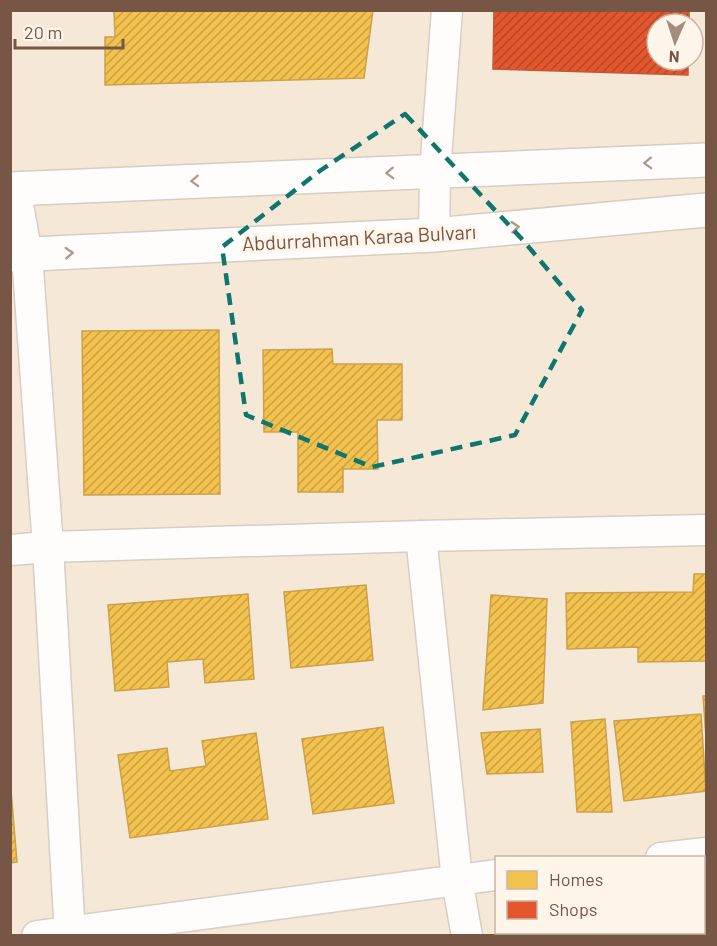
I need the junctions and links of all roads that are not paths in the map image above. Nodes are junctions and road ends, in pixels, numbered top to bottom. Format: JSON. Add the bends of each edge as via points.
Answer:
{"nodes":[{"id":1,"x":447,"y":10,"type":"edge"},
{"id":2,"x":706,"y":160,"type":"edge"},
{"id":3,"x":435,"y":172,"type":"junction"},
{"id":4,"x":13,"y":189,"type":"edge"},
{"id":5,"x":706,"y":210,"type":"edge"},
{"id":6,"x":434,"y":235,"type":"junction"},
{"id":7,"x":19,"y":255,"type":"edge"},
{"id":8,"x":706,"y":530,"type":"edge"},
{"id":9,"x":421,"y":536,"type":"junction"},
{"id":10,"x":48,"y":547,"type":"junction"},
{"id":11,"x":10,"y":550,"type":"edge"},
{"id":12,"x":706,"y":852,"type":"edge"},
{"id":13,"x":676,"y":856,"type":"edge"},
{"id":14,"x":495,"y":875,"type":"edge"},
{"id":15,"x":457,"y":880,"type":"junction"},
{"id":16,"x":69,"y":933,"type":"edge"},
{"id":17,"x":37,"y":936,"type":"edge"},
{"id":18,"x":467,"y":936,"type":"edge"}],
"edges":[{"from":1,"to":3,"type":"street"},
{"from":2,"to":3,"type":"main road","one_way":true},
{"from":3,"to":4,"type":"main road","one_way":true},
{"from":3,"to":6,"type":"street"},
{"from":4,"to":7,"type":"street"},
{"from":6,"to":5,"type":"main road","name":"Abdurrahman Karaa Bulvarı","one_way":true},
{"from":7,"to":6,"type":"main road","name":"Abdurrahman Karaa Bulvarı","one_way":true},
{"from":7,"to":10,"type":"street"},
{"from":8,"to":9,"type":"street"},
{"from":9,"to":10,"type":"street"},
{"from":9,"to":15,"type":"street"},
{"from":10,"to":11,"type":"street"},
{"from":10,"to":16,"type":"street"},
{"from":12,"to":13,"type":"street"},
{"from":14,"to":15,"type":"street"},
{"from":15,"to":16,"type":"street"},
{"from":15,"to":18,"type":"street"},
{"from":16,"to":17,"type":"street"}]}
